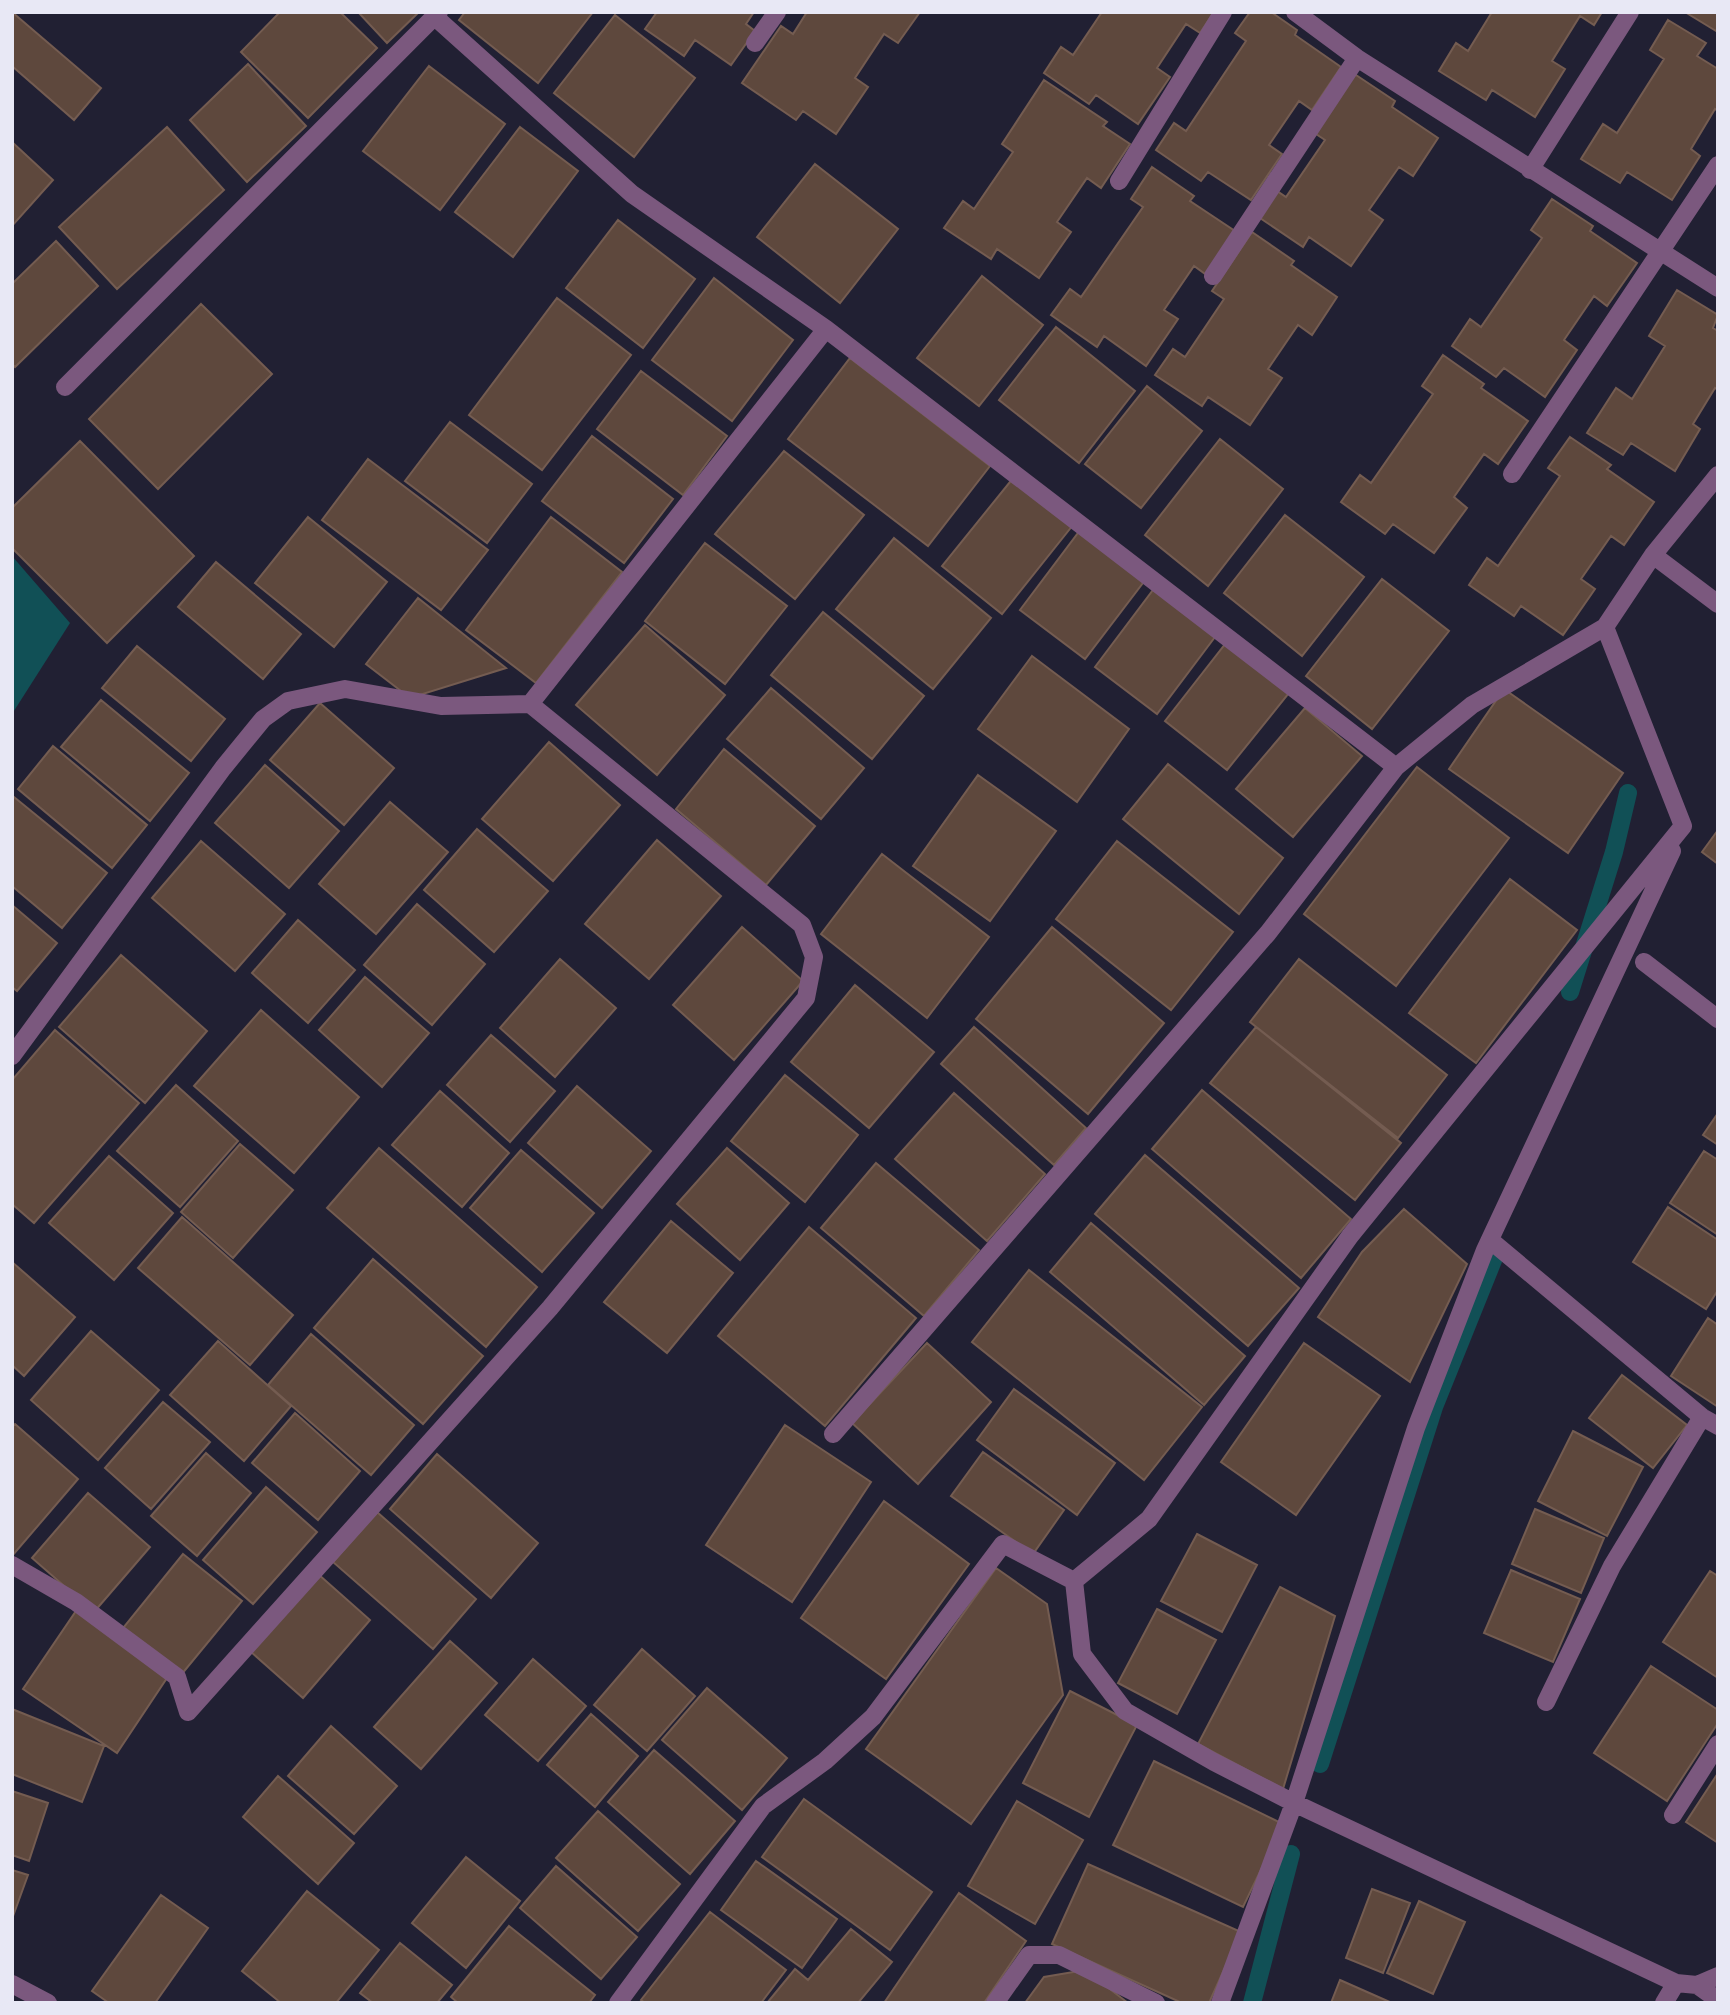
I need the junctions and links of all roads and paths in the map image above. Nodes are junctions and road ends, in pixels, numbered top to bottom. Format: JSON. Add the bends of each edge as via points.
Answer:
{"nodes":[{"id":1,"x":777,"y":12,"type":"edge"},
{"id":2,"x":1223,"y":12,"type":"edge"},
{"id":3,"x":1295,"y":12,"type":"edge"},
{"id":4,"x":1630,"y":12,"type":"edge"},
{"id":5,"x":437,"y":15,"type":"edge"},
{"id":6,"x":755,"y":43,"type":"dead end"},
{"id":7,"x":1356,"y":58,"type":"junction"},
{"id":8,"x":1718,"y":165,"type":"edge"},
{"id":9,"x":1530,"y":170,"type":"junction"},
{"id":10,"x":1119,"y":181,"type":"dead end"},
{"id":11,"x":1660,"y":252,"type":"junction"},
{"id":12,"x":1213,"y":276,"type":"dead end"},
{"id":13,"x":1718,"y":288,"type":"edge"},
{"id":14,"x":826,"y":329,"type":"junction"},
{"id":15,"x":65,"y":387,"type":"dead end"},
{"id":16,"x":1512,"y":474,"type":"dead end"},
{"id":17,"x":1718,"y":475,"type":"edge"},
{"id":18,"x":1653,"y":555,"type":"junction"},
{"id":19,"x":1718,"y":604,"type":"edge"},
{"id":20,"x":1605,"y":627,"type":"junction"},
{"id":21,"x":530,"y":704,"type":"junction"},
{"id":22,"x":1396,"y":767,"type":"junction"},
{"id":23,"x":1684,"y":826,"type":"junction"},
{"id":24,"x":1644,"y":962,"type":"dead end"},
{"id":25,"x":1718,"y":1019,"type":"edge"},
{"id":26,"x":12,"y":1056,"type":"edge"},
{"id":27,"x":1490,"y":1240,"type":"junction"},
{"id":28,"x":1710,"y":1421,"type":"edge"},
{"id":29,"x":833,"y":1434,"type":"dead end"},
{"id":30,"x":12,"y":1565,"type":"edge"},
{"id":31,"x":1074,"y":1581,"type":"junction"},
{"id":32,"x":1546,"y":1702,"type":"dead end"},
{"id":33,"x":1718,"y":1744,"type":"edge"},
{"id":34,"x":1294,"y":1804,"type":"junction"},
{"id":35,"x":1673,"y":1815,"type":"dead end"},
{"id":36,"x":1718,"y":1976,"type":"edge"},
{"id":37,"x":1676,"y":1983,"type":"junction"},
{"id":38,"x":12,"y":1984,"type":"edge"},
{"id":39,"x":1697,"y":1985,"type":"junction"},
{"id":40,"x":1718,"y":2000,"type":"edge"},
{"id":41,"x":48,"y":2003,"type":"edge"},
{"id":42,"x":618,"y":2003,"type":"edge"},
{"id":43,"x":995,"y":2003,"type":"edge"},
{"id":44,"x":1156,"y":2003,"type":"edge"},
{"id":45,"x":1220,"y":2003,"type":"edge"},
{"id":46,"x":1664,"y":2003,"type":"edge"}],
"edges":[{"from":1,"to":6,"type":"street"},
{"from":2,"to":10,"type":"street"},
{"from":3,"to":7,"type":"street"},
{"from":4,"to":9,"type":"street"},
{"from":5,"to":14,"type":"street","via":[[632,194]]},
{"from":5,"to":15,"type":"street"},
{"from":7,"to":9,"type":"street"},
{"from":7,"to":12,"type":"street"},
{"from":8,"to":11,"type":"street"},
{"from":9,"to":11,"type":"street"},
{"from":11,"to":13,"type":"street"},
{"from":11,"to":16,"type":"street"},
{"from":14,"to":21,"type":"street"},
{"from":14,"to":22,"type":"street"},
{"from":17,"to":18,"type":"street"},
{"from":18,"to":19,"type":"street"},
{"from":18,"to":20,"type":"street"},
{"from":20,"to":22,"type":"street","via":[[1472,705]]},
{"from":20,"to":23,"type":"street"},
{"from":21,"to":26,"type":"street","via":[[441,706],[345,689],[288,701],[263,719],[223,768]]},
{"from":21,"to":30,"type":"street","via":[[802,925],[814,957],[806,998],[550,1308],[188,1712],[177,1677],[76,1602]]},
{"from":22,"to":29,"type":"street","via":[[1268,933]]},
{"from":23,"to":27,"type":"street"},
{"from":23,"to":31,"type":"street","via":[[1350,1236],[1149,1518]]},
{"from":24,"to":25,"type":"street"},
{"from":27,"to":28,"type":"street"},
{"from":27,"to":34,"type":"street","via":[[1416,1428]]},
{"from":28,"to":32,"type":"street","via":[[1612,1566]]},
{"from":31,"to":34,"type":"street","via":[[1082,1654],[1125,1712]]},
{"from":31,"to":42,"type":"street","via":[[1003,1544],[873,1717],[825,1761],[763,1807]]},
{"from":33,"to":35,"type":"street"},
{"from":34,"to":37,"type":"street"},
{"from":34,"to":45,"type":"street"},
{"from":36,"to":39,"type":"street"},
{"from":37,"to":39,"type":"street"},
{"from":37,"to":46,"type":"street"},
{"from":38,"to":41,"type":"street"},
{"from":39,"to":40,"type":"street"},
{"from":43,"to":44,"type":"street","via":[[1030,1955],[1059,1955]]}]}
